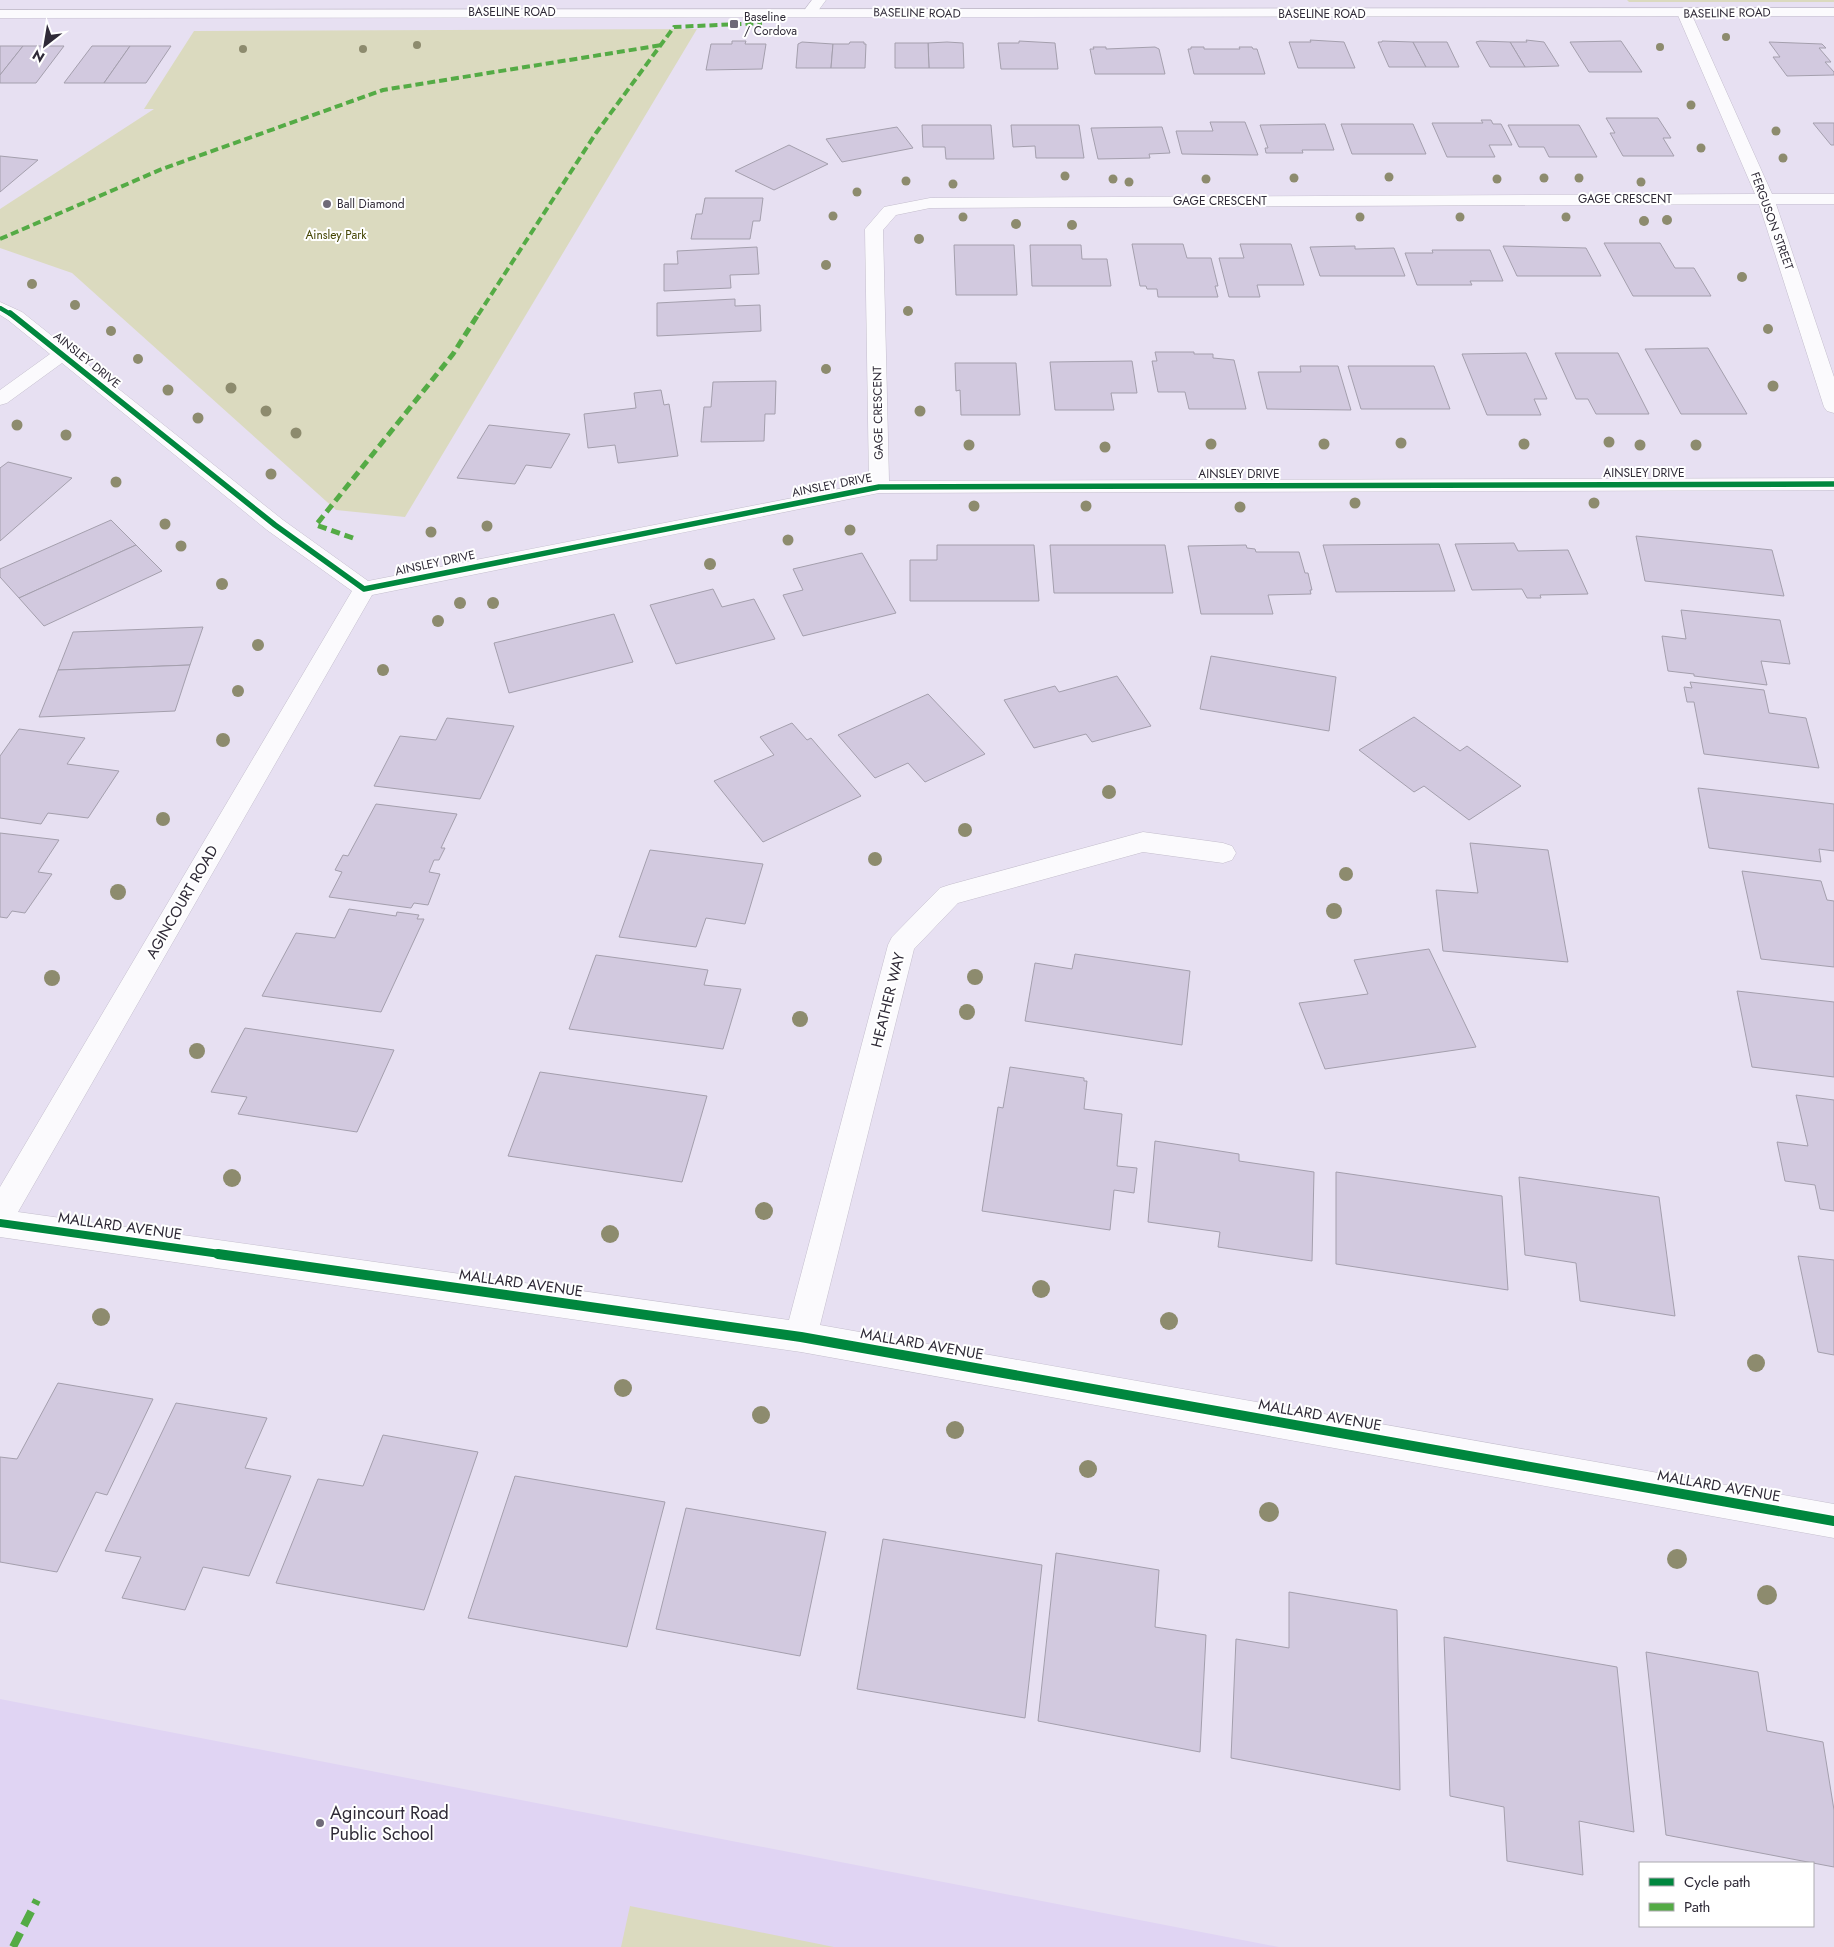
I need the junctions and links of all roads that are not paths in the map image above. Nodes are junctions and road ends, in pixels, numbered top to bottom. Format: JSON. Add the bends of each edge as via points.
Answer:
{"nodes":[{"id":1,"x":819,"y":0,"type":"edge"},
{"id":2,"x":810,"y":12,"type":"junction"},
{"id":3,"x":1834,"y":12,"type":"edge"},
{"id":4,"x":1684,"y":13,"type":"junction"},
{"id":5,"x":0,"y":14,"type":"edge"},
{"id":6,"x":1766,"y":199,"type":"junction"},
{"id":7,"x":1834,"y":199,"type":"edge"},
{"id":8,"x":0,"y":308,"type":"edge"},
{"id":9,"x":62,"y":354,"type":"junction"},
{"id":10,"x":0,"y":400,"type":"edge"},
{"id":11,"x":1834,"y":407,"type":"edge"},
{"id":12,"x":1834,"y":484,"type":"edge"},
{"id":13,"x":879,"y":487,"type":"junction"},
{"id":14,"x":364,"y":590,"type":"junction"},
{"id":15,"x":1223,"y":853,"type":"dead end"},
{"id":16,"x":0,"y":1215,"type":"edge"},
{"id":17,"x":0,"y":1223,"type":"edge"},
{"id":18,"x":801,"y":1337,"type":"junction"},
{"id":19,"x":1834,"y":1521,"type":"edge"}],
"edges":[{"from":1,"to":2,"type":"street"},
{"from":2,"to":4,"type":"street","name":"BASELINE ROAD"},
{"from":2,"to":5,"type":"street","name":"BASELINE ROAD"},
{"from":3,"to":4,"type":"street","name":"BASELINE ROAD"},
{"from":4,"to":6,"type":"street","name":"FERGUSON STREET"},
{"from":6,"to":7,"type":"street","name":"GAGE CRESCENT"},
{"from":6,"to":11,"type":"street","name":"FERGUSON STREET"},
{"from":6,"to":13,"type":"street","name":"GAGE CRESCENT","via":[[930,202],[890,211],[874,229]]},
{"from":8,"to":9,"type":"street","name":"AINSLEY DRIVE","via":[[15,316]]},
{"from":9,"to":10,"type":"street"},
{"from":9,"to":14,"type":"street","name":"AINSLEY DRIVE","via":[[274,525]]},
{"from":12,"to":13,"type":"street","name":"AINSLEY DRIVE"},
{"from":13,"to":14,"type":"street","name":"AINSLEY DRIVE"},
{"from":14,"to":16,"type":"street","name":"AGINCOURT ROAD"},
{"from":15,"to":18,"type":"street","name":"HEATHER WAY","via":[[1143,842],[949,895],[902,945]]},
{"from":17,"to":18,"type":"street","name":"MALLARD AVENUE"},
{"from":18,"to":19,"type":"street","name":"MALLARD AVENUE"}]}
